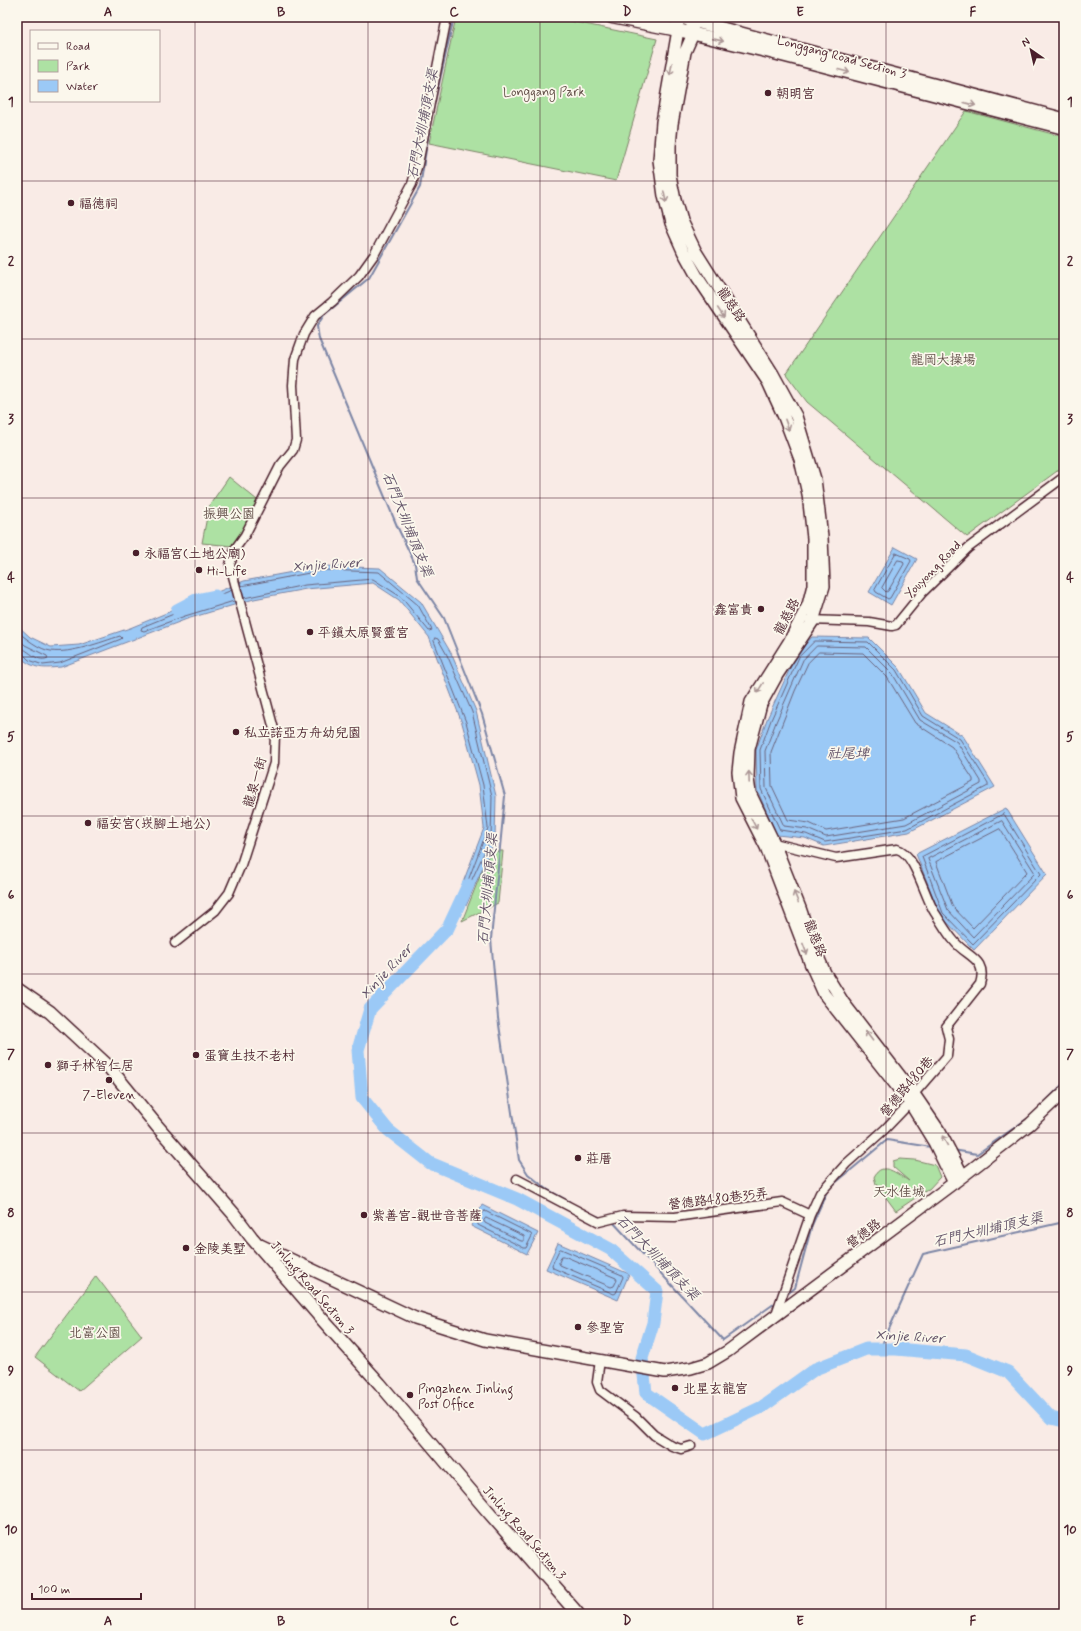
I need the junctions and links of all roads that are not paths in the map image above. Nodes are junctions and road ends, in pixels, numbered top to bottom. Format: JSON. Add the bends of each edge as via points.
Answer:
{"nodes":[{"id":1,"x":447,"y":17,"type":"edge"},
{"id":2,"x":612,"y":17,"type":"edge"},
{"id":3,"x":678,"y":17,"type":"edge"},
{"id":4,"x":691,"y":18,"type":"edge"},
{"id":5,"x":678,"y":30,"type":"junction"},
{"id":6,"x":693,"y":34,"type":"junction"},
{"id":7,"x":1064,"y":119,"type":"edge"},
{"id":8,"x":1064,"y":128,"type":"edge"},
{"id":9,"x":1064,"y":477,"type":"edge"},
{"id":10,"x":817,"y":537,"type":"junction"},
{"id":11,"x":808,"y":620,"type":"junction"},
{"id":12,"x":770,"y":845,"type":"junction"},
{"id":13,"x":175,"y":943,"type":"dead end"},
{"id":14,"x":17,"y":989,"type":"edge"},
{"id":15,"x":1064,"y":1092,"type":"edge"},
{"id":16,"x":912,"y":1099,"type":"junction"},
{"id":17,"x":963,"y":1176,"type":"junction"},
{"id":18,"x":517,"y":1179,"type":"dead end"},
{"id":19,"x":954,"y":1183,"type":"junction"},
{"id":20,"x":810,"y":1215,"type":"junction"},
{"id":21,"x":257,"y":1244,"type":"junction"},
{"id":22,"x":776,"y":1314,"type":"junction"},
{"id":23,"x":600,"y":1360,"type":"junction"},
{"id":24,"x":691,"y":1446,"type":"dead end"},
{"id":25,"x":578,"y":1614,"type":"edge"}],
"edges":[{"from":1,"to":13,"type":"street","name":"龍泉一街","via":[[412,184],[378,249],[359,276],[315,316],[304,334],[295,359],[293,385],[296,440],[293,450],[280,466],[245,535],[235,549],[230,565],[275,733],[274,763],[241,865],[229,893],[215,910]]},
{"from":2,"to":5,"type":"main road","name":"Longgang Road Section 3"},
{"from":3,"to":4,"type":"main road","name":"Longgang Road Section 3"},
{"from":3,"to":5,"type":"street","name":"龍慈路"},
{"from":4,"to":6,"type":"street"},
{"from":4,"to":7,"type":"main road","name":"Longgang Road Section 3"},
{"from":5,"to":6,"type":"main road","name":"Longgang Road Section 3"},
{"from":5,"to":10,"type":"street","name":"龍慈路","one_way":true,"via":[[662,122],[659,160],[671,224],[698,278],[768,382],[800,459]]},
{"from":6,"to":8,"type":"main road","name":"Longgang Road Section 3","one_way":true},
{"from":6,"to":10,"type":"street","name":"龍慈路","via":[[685,52],[672,124],[670,175],[675,200],[681,222],[696,252],[773,374],[796,416],[815,479]]},
{"from":9,"to":11,"type":"street","name":"Youyong Road","via":[[968,548],[922,593],[896,625]]},
{"from":10,"to":11,"type":"street","name":"龍慈路"},
{"from":11,"to":12,"type":"street","name":"龍慈路","via":[[751,702],[740,753],[738,772],[741,798]]},
{"from":12,"to":16,"type":"street","name":"龍慈路","via":[[811,965],[824,994]]},
{"from":12,"to":16,"type":"street","name":"營德路480巷","via":[[836,858],[902,850],[909,858],[932,909],[954,942],[981,966],[983,975],[980,984],[946,1027],[950,1039],[947,1056]]},
{"from":14,"to":21,"type":"main road","name":"Jinling Road Section 3","via":[[50,1012],[108,1066]]},
{"from":15,"to":17,"type":"street","name":"營德路","via":[[1030,1124]]},
{"from":17,"to":16,"type":"street","name":"龍慈路","one_way":true,"via":[[940,1132]]},
{"from":16,"to":19,"type":"street","name":"龍慈路"},
{"from":16,"to":20,"type":"street","name":"營德路480巷","via":[[820,1193]]},
{"from":17,"to":19,"type":"street","name":"營德路"},
{"from":18,"to":20,"type":"street","name":"營德路480巷35弄","via":[[599,1222],[623,1216],[675,1217],[782,1202]]},
{"from":19,"to":22,"type":"street","name":"營德路"},
{"from":20,"to":22,"type":"street","name":"營德路480巷"},
{"from":21,"to":23,"type":"street","name":"營德路","via":[[415,1318],[485,1340]]},
{"from":21,"to":25,"type":"main road","name":"Jinling Road Section 3"},
{"from":22,"to":23,"type":"street","name":"營德路","via":[[728,1351],[691,1368],[665,1372]]},
{"from":23,"to":24,"type":"street","via":[[597,1382],[600,1390],[654,1435],[681,1449]]}]}
